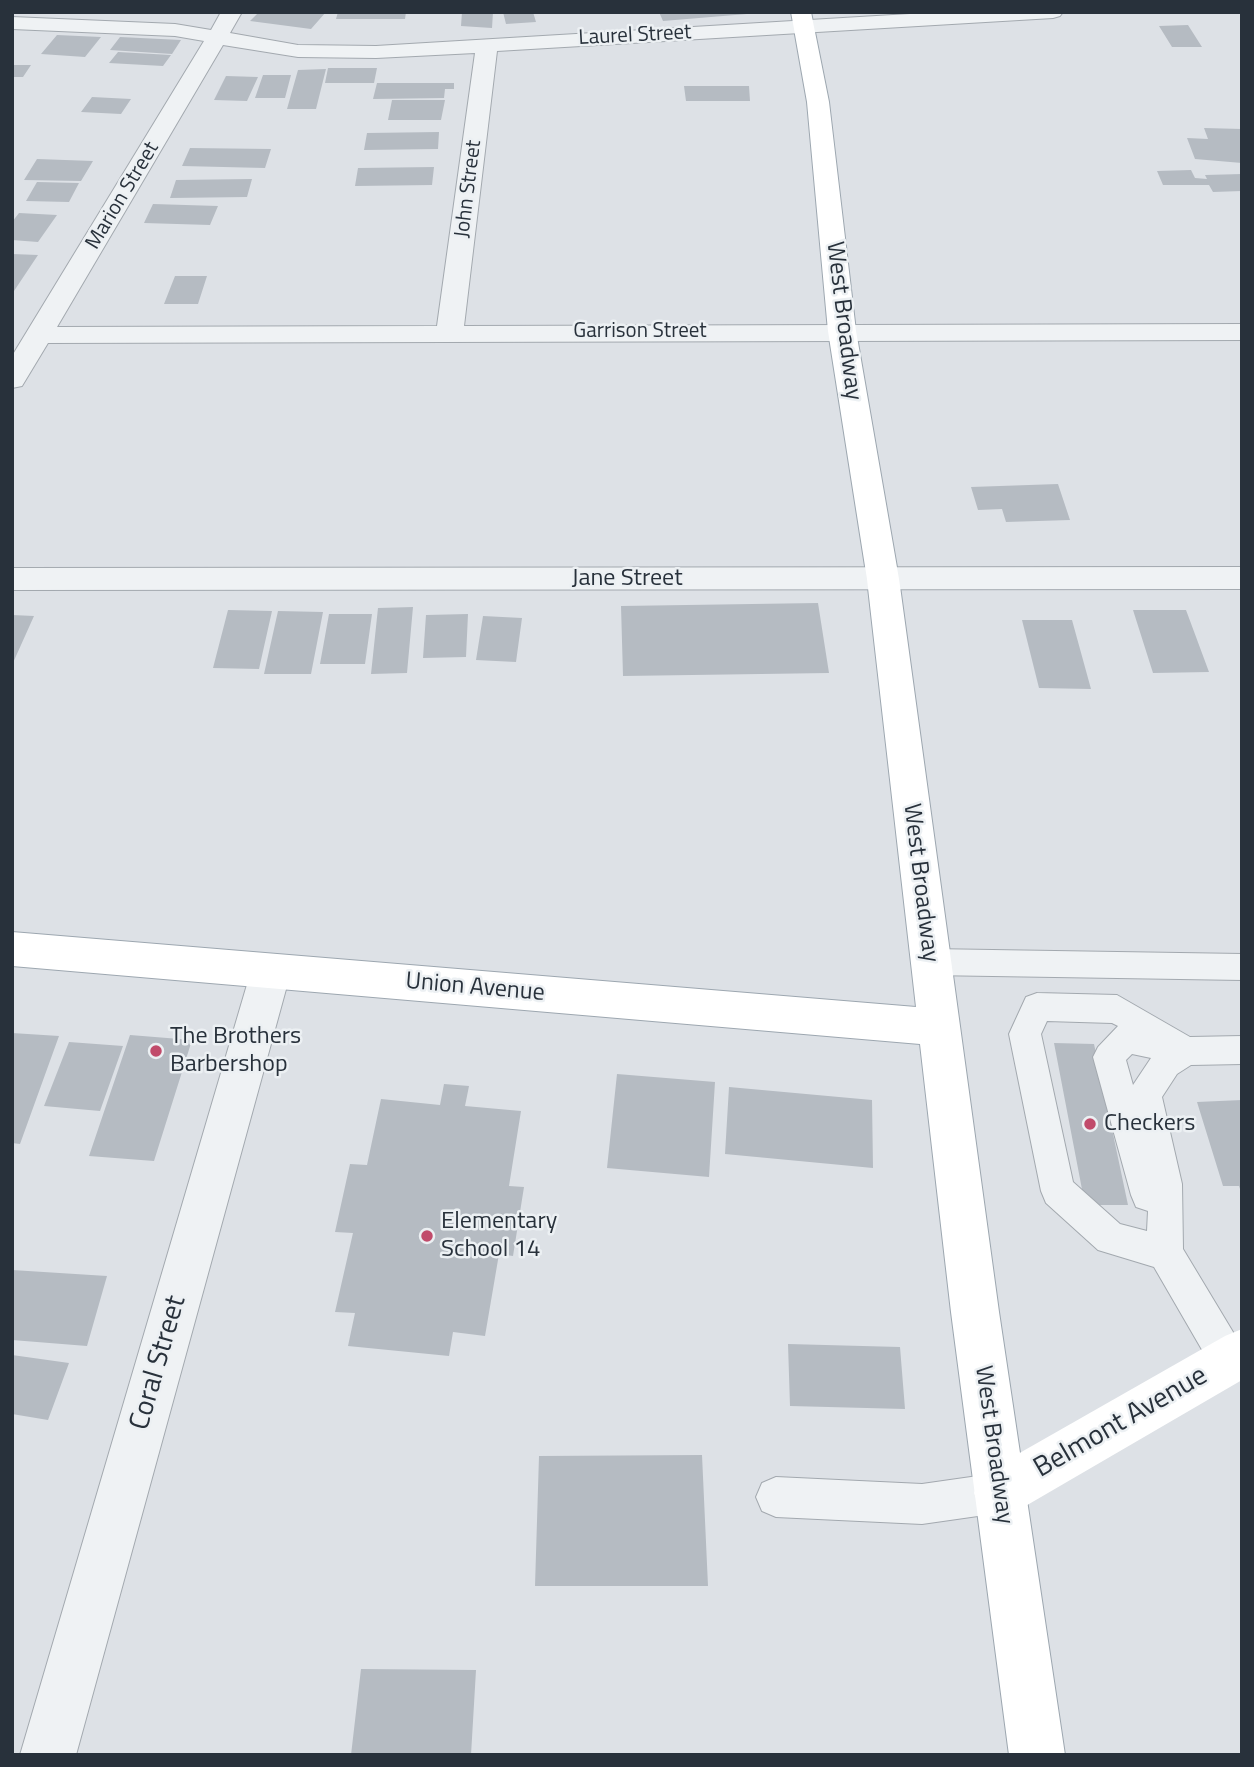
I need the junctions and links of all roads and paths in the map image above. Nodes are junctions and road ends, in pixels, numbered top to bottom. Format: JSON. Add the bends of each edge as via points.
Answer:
{"nodes":[{"id":1,"x":232,"y":12,"type":"edge"},
{"id":2,"x":1053,"y":12,"type":"edge"},
{"id":3,"x":802,"y":19,"type":"edge"},
{"id":4,"x":12,"y":23,"type":"edge"},
{"id":5,"x":219,"y":37,"type":"junction"},
{"id":6,"x":487,"y":45,"type":"junction"},
{"id":7,"x":842,"y":331,"type":"junction"},
{"id":8,"x":1242,"y":332,"type":"edge"},
{"id":9,"x":450,"y":333,"type":"junction"},
{"id":10,"x":39,"y":335,"type":"junction"},
{"id":11,"x":12,"y":380,"type":"edge"},
{"id":12,"x":1242,"y":578,"type":"edge"},
{"id":13,"x":12,"y":579,"type":"edge"},
{"id":14,"x":883,"y":579,"type":"junction"},
{"id":15,"x":12,"y":949,"type":"edge"},
{"id":16,"x":930,"y":962,"type":"junction"},
{"id":17,"x":1242,"y":967,"type":"edge"},
{"id":18,"x":271,"y":971,"type":"junction"},
{"id":19,"x":938,"y":1027,"type":"junction"},
{"id":20,"x":1242,"y":1050,"type":"edge"},
{"id":21,"x":1186,"y":1051,"type":"junction"},
{"id":22,"x":1165,"y":1253,"type":"junction"},
{"id":23,"x":1235,"y":1357,"type":"edge"},
{"id":24,"x":999,"y":1493,"type":"junction"},
{"id":25,"x":776,"y":1497,"type":"dead end"},
{"id":26,"x":48,"y":1755,"type":"edge"},
{"id":27,"x":1037,"y":1755,"type":"edge"}],
"edges":[{"from":1,"to":5,"type":"street","name":"Marion Street"},
{"from":2,"to":3,"type":"street","name":"Laurel Street"},
{"from":3,"to":6,"type":"street","name":"Laurel Street"},
{"from":3,"to":7,"type":"main road","name":"West Broadway","via":[[818,102]]},
{"from":4,"to":5,"type":"street","name":"Laurel Street","via":[[176,30]]},
{"from":5,"to":6,"type":"street","name":"Laurel Street","via":[[275,49],[321,52]]},
{"from":5,"to":10,"type":"street","name":"Marion Street"},
{"from":6,"to":9,"type":"street","name":"John Street"},
{"from":7,"to":8,"type":"street","name":"Garrison Street"},
{"from":7,"to":9,"type":"street","name":"Garrison Street"},
{"from":7,"to":14,"type":"main road","name":"West Broadway"},
{"from":9,"to":10,"type":"street","name":"Garrison Street"},
{"from":10,"to":11,"type":"street","name":"Marion Street"},
{"from":12,"to":14,"type":"street","name":"Jane Street"},
{"from":13,"to":14,"type":"street","name":"Jane Street"},
{"from":14,"to":16,"type":"main road","name":"West Broadway"},
{"from":15,"to":18,"type":"main road","name":"Union Avenue"},
{"from":16,"to":17,"type":"lane"},
{"from":16,"to":19,"type":"main road","name":"West Broadway"},
{"from":18,"to":19,"type":"main road","name":"Union Avenue"},
{"from":18,"to":26,"type":"street","name":"Coral Street"},
{"from":19,"to":24,"type":"main road","name":"West Broadway"},
{"from":20,"to":21,"type":"lane"},
{"from":21,"to":22,"type":"lane","via":[[1165,1064],[1145,1095],[1165,1184]]},
{"from":21,"to":22,"type":"lane","via":[[1125,1038],[1109,1058]]},
{"from":21,"to":22,"type":"lane","via":[[1117,1009],[1037,1007],[1024,1034],[1058,1191],[1110,1238]]},
{"from":22,"to":23,"type":"lane"},
{"from":23,"to":24,"type":"main road","name":"Belmont Avenue"},
{"from":24,"to":25,"type":"lane","via":[[922,1504]]},
{"from":24,"to":27,"type":"main road","name":"West Broadway"}]}
